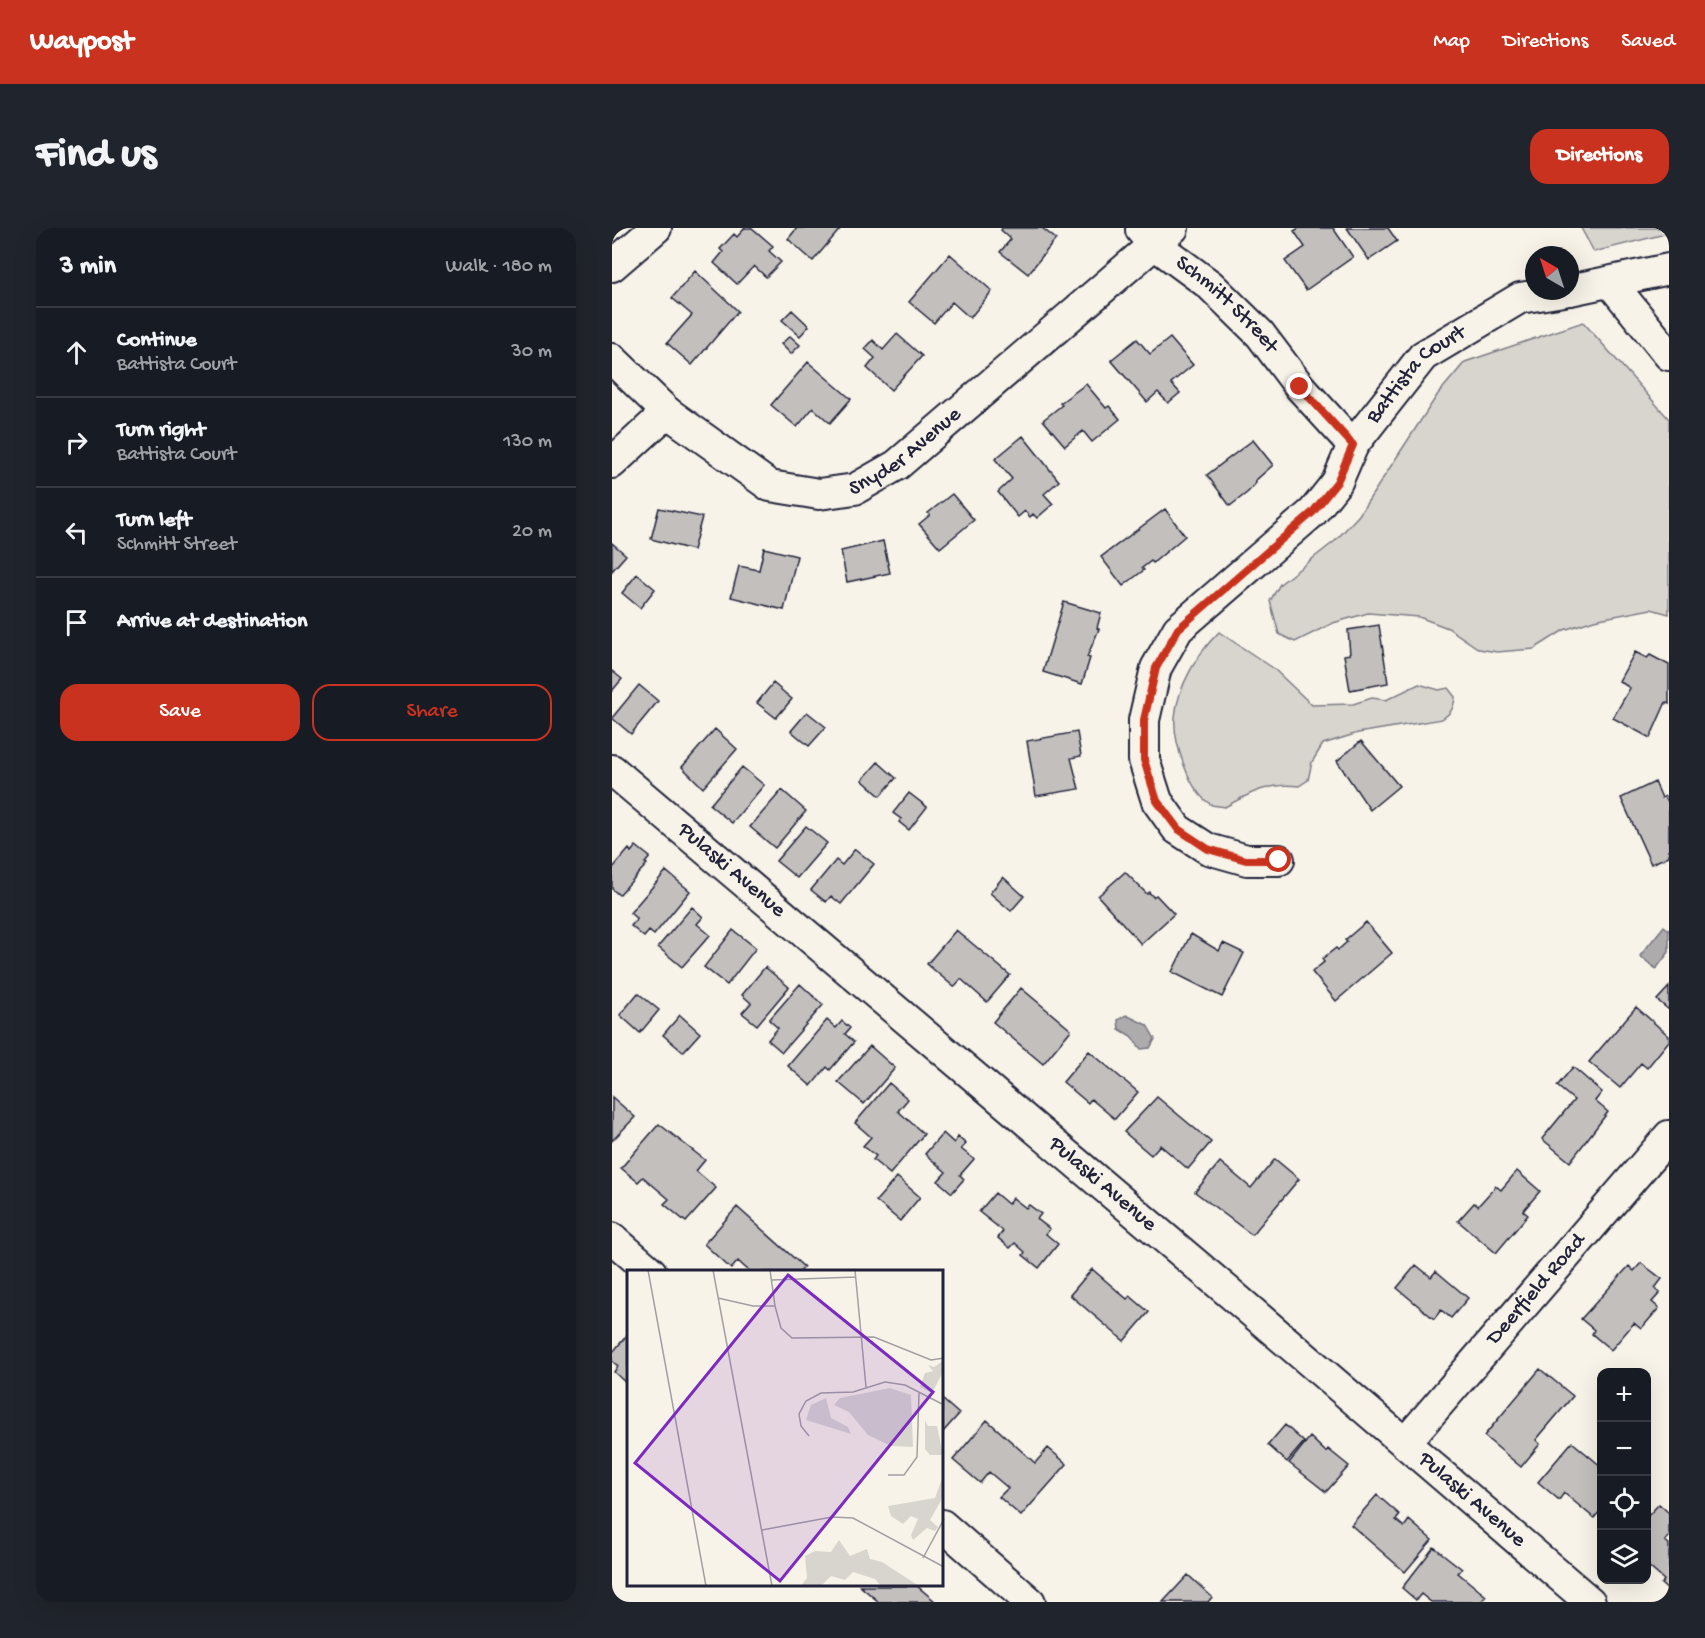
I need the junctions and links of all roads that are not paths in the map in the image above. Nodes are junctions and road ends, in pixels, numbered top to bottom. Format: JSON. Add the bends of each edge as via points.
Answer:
{"nodes":[{"id":1,"x":656,"y":228,"type":"edge"},
{"id":2,"x":1155,"y":233,"type":"edge"},
{"id":3,"x":612,"y":266,"type":"edge"},
{"id":4,"x":1669,"y":269,"type":"edge"},
{"id":5,"x":1611,"y":283,"type":"junction"},
{"id":6,"x":1579,"y":288,"type":"edge"},
{"id":7,"x":1525,"y":297,"type":"edge"},
{"id":8,"x":1669,"y":355,"type":"edge"},
{"id":9,"x":612,"y":359,"type":"edge"},
{"id":10,"x":667,"y":412,"type":"junction"},
{"id":11,"x":1353,"y":445,"type":"junction"},
{"id":12,"x":612,"y":463,"type":"edge"},
{"id":13,"x":612,"y":770,"type":"edge"},
{"id":14,"x":1279,"y":860,"type":"dead end"},
{"id":15,"x":1669,"y":1136,"type":"edge"},
{"id":16,"x":612,"y":1238,"type":"edge"},
{"id":17,"x":649,"y":1270,"type":"edge"},
{"id":18,"x":1405,"y":1443,"type":"junction"},
{"id":19,"x":944,"y":1527,"type":"edge"},
{"id":20,"x":1030,"y":1602,"type":"edge"},
{"id":21,"x":1590,"y":1602,"type":"edge"}],
"edges":[{"from":1,"to":3,"type":"street"},
{"from":2,"to":10,"type":"street","name":"Snyder Avenue","via":[[897,465],[855,489],[819,494],[770,486]]},
{"from":2,"to":11,"type":"street","name":"Schmitt Street","via":[[1260,334],[1300,387]]},
{"from":4,"to":5,"type":"street"},
{"from":5,"to":6,"type":"street"},
{"from":5,"to":8,"type":"street"},
{"from":7,"to":11,"type":"street","name":"Battista Court","via":[[1424,356]]},
{"from":9,"to":10,"type":"street","name":"Snyder Avenue"},
{"from":10,"to":12,"type":"street"},
{"from":11,"to":14,"type":"street","name":"Battista Court","via":[[1337,482],[1313,512],[1178,629],[1156,668],[1144,720],[1144,760],[1157,801],[1178,829],[1208,849],[1246,860]]},
{"from":13,"to":18,"type":"street","name":"Pulaski Avenue"},
{"from":15,"to":18,"type":"street","name":"Deerfield Road"},
{"from":16,"to":17,"type":"street"},
{"from":18,"to":21,"type":"street","name":"Pulaski Avenue"},
{"from":19,"to":20,"type":"street"}]}
